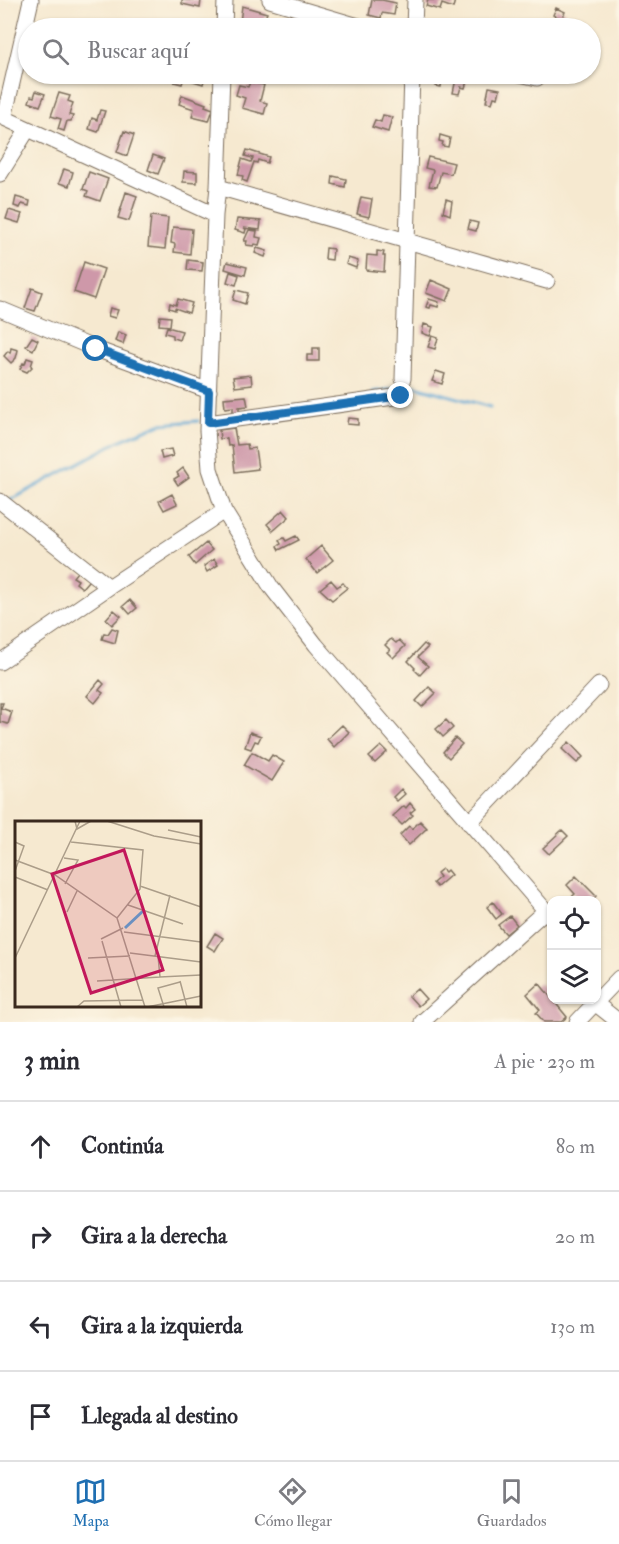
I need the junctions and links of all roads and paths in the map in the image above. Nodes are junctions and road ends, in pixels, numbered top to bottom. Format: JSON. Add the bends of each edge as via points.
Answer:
{"nodes":[{"id":1,"x":31,"y":0,"type":"edge"},
{"id":2,"x":225,"y":0,"type":"edge"},
{"id":3,"x":270,"y":0,"type":"edge"},
{"id":4,"x":415,"y":0,"type":"edge"},
{"id":5,"x":27,"y":18,"type":"edge"},
{"id":6,"x":224,"y":18,"type":"edge"},
{"id":7,"x":331,"y":18,"type":"edge"},
{"id":8,"x":414,"y":18,"type":"edge"},
{"id":9,"x":18,"y":52,"type":"edge"},
{"id":10,"x":222,"y":84,"type":"edge"},
{"id":11,"x":412,"y":84,"type":"edge"},
{"id":12,"x":2,"y":117,"type":"edge"},
{"id":13,"x":28,"y":129,"type":"junction"},
{"id":14,"x":0,"y":174,"type":"edge"},
{"id":15,"x":218,"y":187,"type":"junction"},
{"id":16,"x":215,"y":215,"type":"junction"},
{"id":17,"x":407,"y":241,"type":"junction"},
{"id":18,"x":547,"y":280,"type":"dead end"},
{"id":19,"x":0,"y":309,"type":"edge"},
{"id":20,"x":403,"y":379,"type":"dead end"},
{"id":21,"x":209,"y":391,"type":"junction"},
{"id":22,"x":401,"y":396,"type":"dead end"},
{"id":23,"x":208,"y":423,"type":"junction"},
{"id":24,"x":0,"y":501,"type":"edge"},
{"id":25,"x":224,"y":511,"type":"junction"},
{"id":26,"x":109,"y":587,"type":"junction"},
{"id":27,"x":0,"y":662,"type":"edge"},
{"id":28,"x":599,"y":685,"type":"dead end"},
{"id":29,"x":469,"y":823,"type":"junction"},
{"id":30,"x":547,"y":914,"type":"edge"},
{"id":31,"x":547,"y":916,"type":"edge"},
{"id":32,"x":619,"y":978,"type":"edge"},
{"id":33,"x":601,"y":995,"type":"edge"},
{"id":34,"x":592,"y":1004,"type":"edge"},
{"id":35,"x":598,"y":1004,"type":"edge"},
{"id":36,"x":422,"y":1022,"type":"edge"},
{"id":37,"x":577,"y":1022,"type":"edge"},
{"id":38,"x":619,"y":1022,"type":"edge"}],
"edges":[{"from":1,"to":5,"type":"street"},
{"from":2,"to":6,"type":"street"},
{"from":3,"to":7,"type":"street"},
{"from":4,"to":8,"type":"street"},
{"from":9,"to":12,"type":"street"},
{"from":10,"to":15,"type":"street"},
{"from":11,"to":17,"type":"street"},
{"from":12,"to":13,"type":"street"},
{"from":13,"to":14,"type":"street"},
{"from":13,"to":16,"type":"street"},
{"from":15,"to":16,"type":"street"},
{"from":15,"to":17,"type":"street"},
{"from":16,"to":21,"type":"street"},
{"from":17,"to":18,"type":"street"},
{"from":17,"to":20,"type":"street"},
{"from":19,"to":21,"type":"street"},
{"from":21,"to":23,"type":"street"},
{"from":22,"to":23,"type":"street"},
{"from":23,"to":25,"type":"street","via":[[210,469]]},
{"from":24,"to":26,"type":"street"},
{"from":25,"to":26,"type":"street"},
{"from":25,"to":29,"type":"street","via":[[271,587],[316,645]]},
{"from":26,"to":27,"type":"street"},
{"from":28,"to":29,"type":"street"},
{"from":29,"to":30,"type":"street"},
{"from":31,"to":36,"type":"street"},
{"from":32,"to":33,"type":"street"},
{"from":34,"to":37,"type":"street"},
{"from":35,"to":38,"type":"street"}]}
